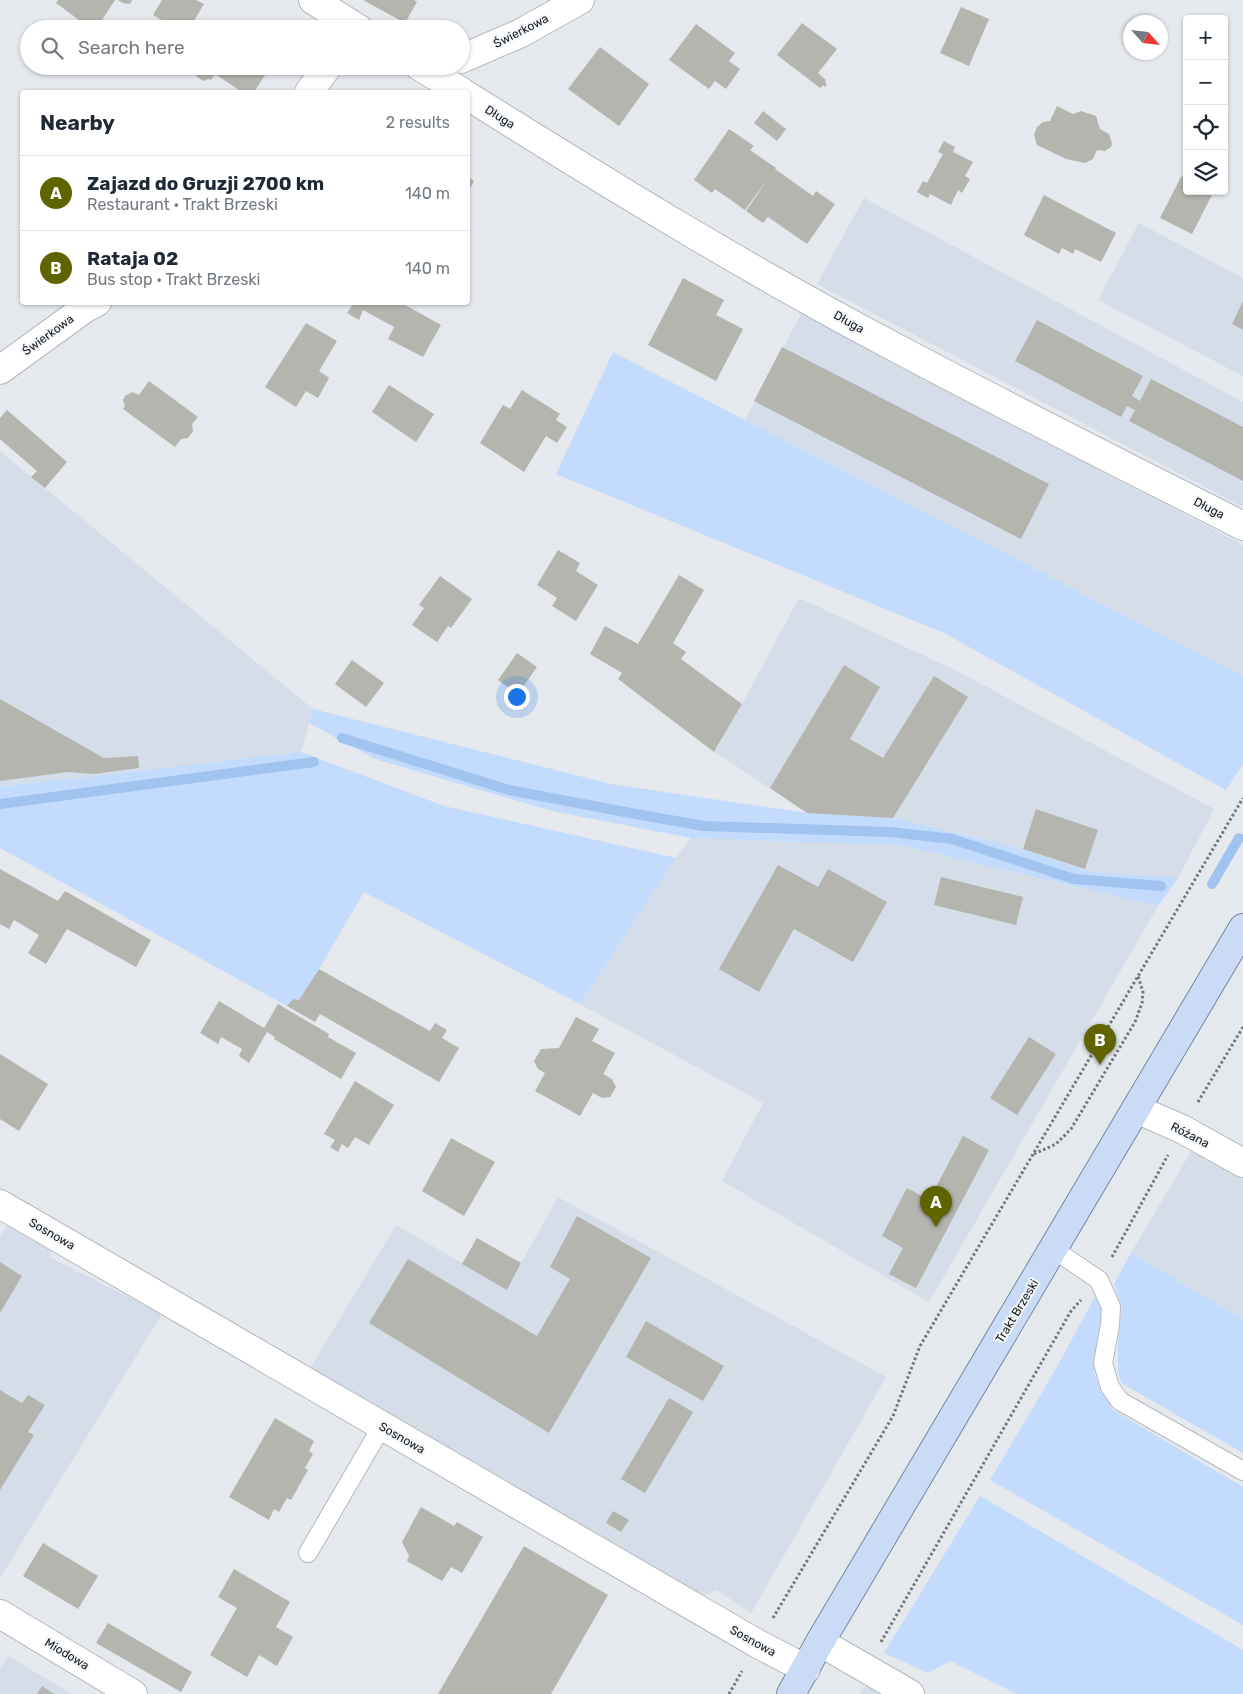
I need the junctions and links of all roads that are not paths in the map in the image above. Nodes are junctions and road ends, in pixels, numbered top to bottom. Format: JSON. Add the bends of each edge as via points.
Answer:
{"nodes":[{"id":1,"x":313,"y":0,"type":"edge"},
{"id":2,"x":580,"y":0,"type":"edge"},
{"id":3,"x":345,"y":20,"type":"edge"},
{"id":4,"x":470,"y":55,"type":"edge"},
{"id":5,"x":321,"y":75,"type":"edge"},
{"id":6,"x":441,"y":75,"type":"edge"},
{"id":7,"x":310,"y":90,"type":"edge"},
{"id":8,"x":460,"y":90,"type":"edge"},
{"id":9,"x":470,"y":97,"type":"edge"},
{"id":10,"x":91,"y":305,"type":"edge"},
{"id":11,"x":0,"y":370,"type":"edge"},
{"id":12,"x":1243,"y":526,"type":"edge"},
{"id":13,"x":1243,"y":928,"type":"edge"},
{"id":14,"x":1136,"y":1109,"type":"junction"},
{"id":15,"x":1243,"y":1163,"type":"edge"},
{"id":16,"x":0,"y":1204,"type":"edge"},
{"id":17,"x":1053,"y":1249,"type":"junction"},
{"id":18,"x":382,"y":1426,"type":"junction"},
{"id":19,"x":1243,"y":1471,"type":"edge"},
{"id":20,"x":308,"y":1552,"type":"dead end"},
{"id":21,"x":0,"y":1614,"type":"edge"},
{"id":22,"x":820,"y":1642,"type":"junction"},
{"id":23,"x":806,"y":1669,"type":"junction"},
{"id":24,"x":133,"y":1694,"type":"edge"},
{"id":25,"x":791,"y":1694,"type":"edge"},
{"id":26,"x":910,"y":1694,"type":"edge"}],
"edges":[{"from":1,"to":3,"type":"street"},
{"from":2,"to":4,"type":"street","name":"Świerkowa","via":[[521,33]]},
{"from":5,"to":7,"type":"street"},
{"from":6,"to":8,"type":"street"},
{"from":9,"to":12,"type":"street","name":"Długa","via":[[705,241],[900,350]]},
{"from":10,"to":11,"type":"street","name":"Świerkowa"},
{"from":13,"to":14,"type":"main road","name":"Trakt Brzeski"},
{"from":14,"to":15,"type":"street","name":"Różana","via":[[1182,1129]]},
{"from":14,"to":17,"type":"main road","name":"Trakt Brzeski"},
{"from":16,"to":18,"type":"street","name":"Sosnowa"},
{"from":17,"to":19,"type":"lane","via":[[1099,1280],[1111,1307],[1104,1363],[1110,1387],[1120,1401]]},
{"from":17,"to":22,"type":"main road","name":"Trakt Brzeski"},
{"from":18,"to":20,"type":"lane"},
{"from":18,"to":23,"type":"street","name":"Sosnowa"},
{"from":21,"to":24,"type":"street","name":"Miodowa"},
{"from":22,"to":23,"type":"main road","name":"Trakt Brzeski"},
{"from":22,"to":26,"type":"street"},
{"from":23,"to":25,"type":"main road","name":"Trakt Brzeski"}]}
